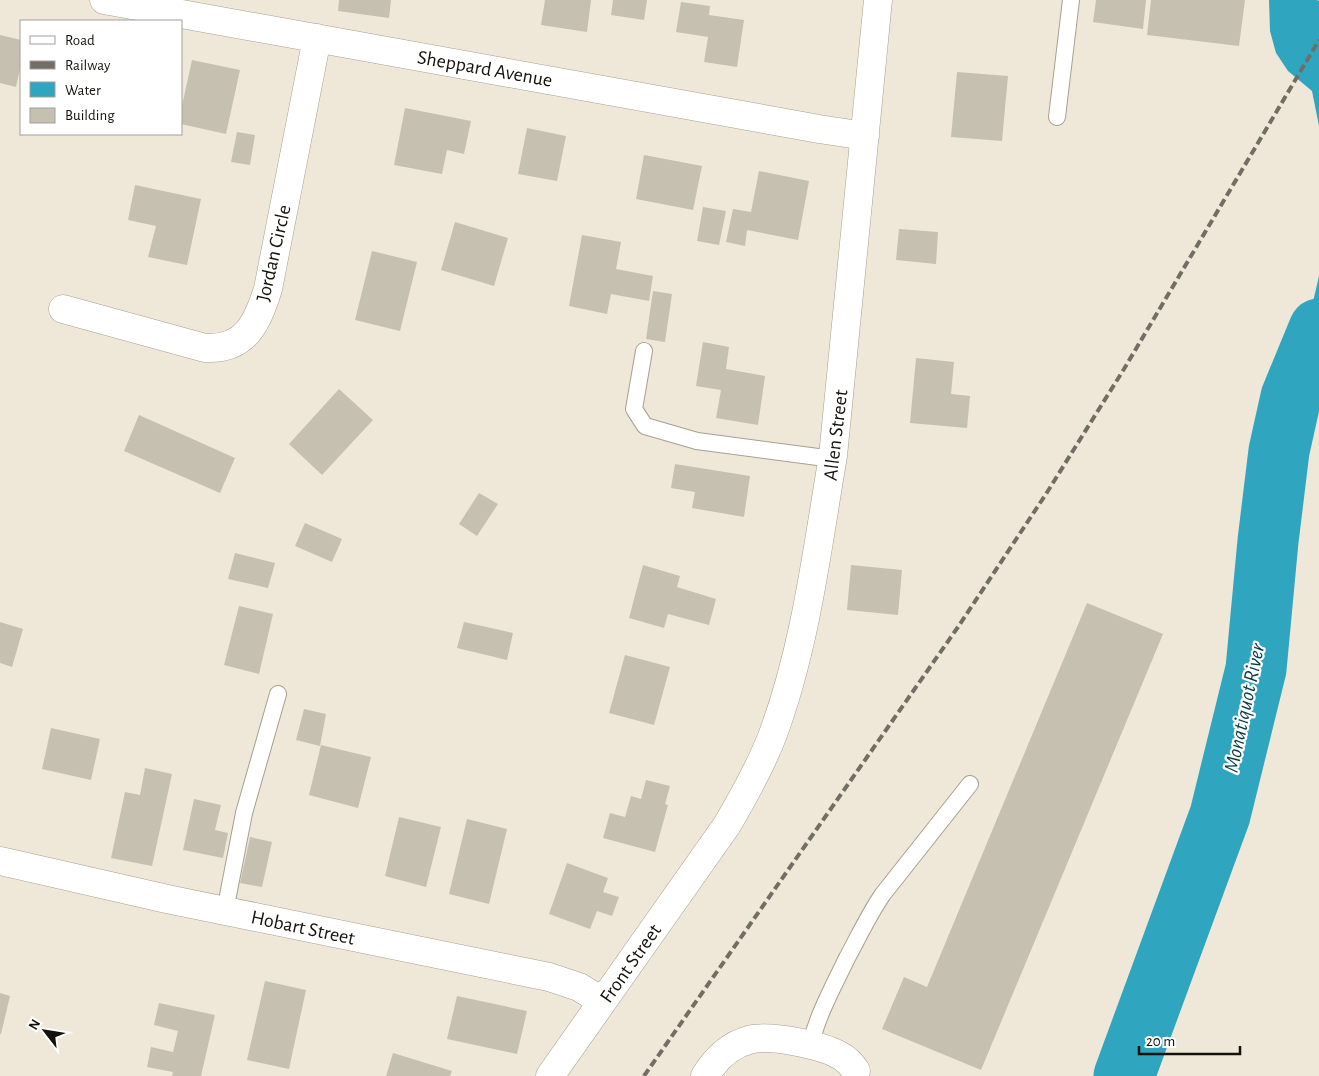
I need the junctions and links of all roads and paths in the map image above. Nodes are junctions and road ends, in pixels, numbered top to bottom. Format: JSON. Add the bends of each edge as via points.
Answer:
{"nodes":[{"id":1,"x":104,"y":0,"type":"edge"},
{"id":2,"x":878,"y":0,"type":"edge"},
{"id":3,"x":1071,"y":0,"type":"edge"},
{"id":4,"x":317,"y":38,"type":"junction"},
{"id":5,"x":1057,"y":117,"type":"dead end"},
{"id":6,"x":865,"y":136,"type":"junction"},
{"id":7,"x":63,"y":309,"type":"dead end"},
{"id":8,"x":644,"y":351,"type":"dead end"},
{"id":9,"x":833,"y":459,"type":"junction"},
{"id":10,"x":278,"y":694,"type":"dead end"},
{"id":11,"x":970,"y":784,"type":"dead end"},
{"id":12,"x":711,"y":849,"type":"joint"},
{"id":13,"x":0,"y":861,"type":"edge"},
{"id":14,"x":225,"y":911,"type":"junction"},
{"id":15,"x":602,"y":1001,"type":"junction"},
{"id":16,"x":810,"y":1046,"type":"junction"},
{"id":17,"x":856,"y":1070,"type":"dead end"},
{"id":18,"x":550,"y":1076,"type":"edge"},
{"id":19,"x":705,"y":1076,"type":"edge"}],
"edges":[{"from":1,"to":4,"type":"street","name":"Sheppard Avenue"},
{"from":2,"to":6,"type":"street","name":"Allen Street"},
{"from":3,"to":5,"type":"lane"},
{"from":4,"to":6,"type":"street","name":"Sheppard Avenue"},
{"from":4,"to":7,"type":"street","name":"Jordan Circle","via":[[268,289],[248,333],[228,347],[205,348]]},
{"from":6,"to":9,"type":"street","name":"Allen Street"},
{"from":8,"to":9,"type":"lane","via":[[634,409],[645,426],[697,440]]},
{"from":9,"to":12,"type":"street","name":"Allen Street","via":[[803,628],[773,735],[743,798]]},
{"from":10,"to":14,"type":"lane","via":[[244,813]]},
{"from":11,"to":16,"type":"lane","via":[[874,908],[827,997]]},
{"from":12,"to":15,"type":"street","name":"Front Street"},
{"from":13,"to":14,"type":"street","name":"Hobart Street"},
{"from":14,"to":15,"type":"street","name":"Hobart Street","via":[[549,977],[579,987]]},
{"from":15,"to":18,"type":"street","name":"Front Street"},
{"from":16,"to":17,"type":"street","via":[[839,1055]]},
{"from":16,"to":19,"type":"street","via":[[778,1039],[749,1040],[722,1054]]}]}
